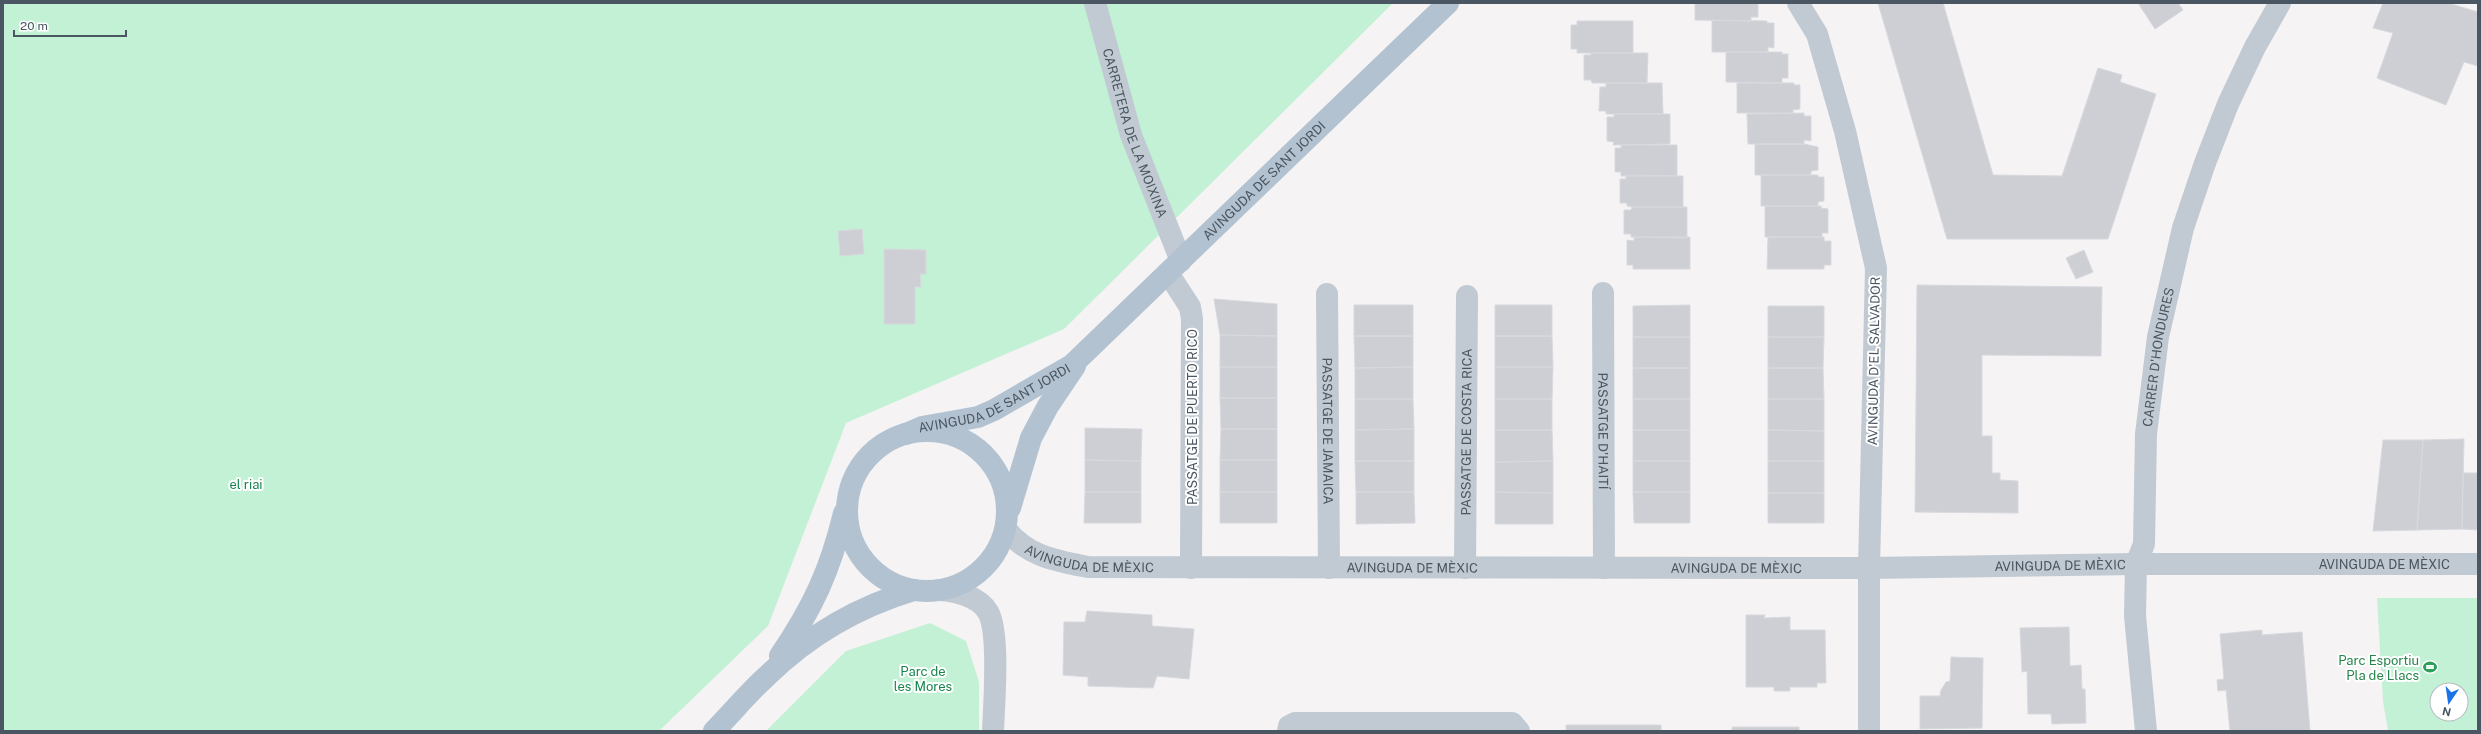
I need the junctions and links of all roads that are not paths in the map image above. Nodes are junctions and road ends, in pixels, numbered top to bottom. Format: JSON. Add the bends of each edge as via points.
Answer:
{"nodes":[{"id":1,"x":1095,"y":3,"type":"edge"},
{"id":2,"x":1448,"y":3,"type":"edge"},
{"id":3,"x":1798,"y":3,"type":"edge"},
{"id":4,"x":2280,"y":3,"type":"edge"},
{"id":5,"x":1174,"y":267,"type":"junction"},
{"id":6,"x":1603,"y":293,"type":"dead end"},
{"id":7,"x":1327,"y":294,"type":"dead end"},
{"id":8,"x":1467,"y":296,"type":"dead end"},
{"id":9,"x":1080,"y":358,"type":"junction"},
{"id":10,"x":906,"y":434,"type":"junction"},
{"id":11,"x":848,"y":497,"type":"junction"},
{"id":12,"x":1006,"y":523,"type":"junction"},
{"id":13,"x":2136,"y":564,"type":"junction"},
{"id":14,"x":2478,"y":564,"type":"edge"},
{"id":15,"x":1191,"y":568,"type":"junction"},
{"id":16,"x":1328,"y":568,"type":"junction"},
{"id":17,"x":1465,"y":568,"type":"junction"},
{"id":18,"x":1604,"y":568,"type":"junction"},
{"id":19,"x":1869,"y":568,"type":"junction"},
{"id":20,"x":914,"y":590,"type":"junction"},
{"id":21,"x":939,"y":590,"type":"junction"},
{"id":22,"x":767,"y":676,"type":"junction"},
{"id":23,"x":714,"y":731,"type":"edge"},
{"id":24,"x":993,"y":731,"type":"edge"},
{"id":25,"x":1288,"y":731,"type":"edge"},
{"id":26,"x":1519,"y":731,"type":"edge"},
{"id":27,"x":1869,"y":731,"type":"edge"},
{"id":28,"x":2146,"y":731,"type":"edge"}],
"edges":[{"from":1,"to":5,"type":"street","name":"CARRETERA DE LA MOIXINA","via":[[1131,135]]},
{"from":2,"to":5,"type":"main road","name":"AVINGUDA DE SANT JORDI"},
{"from":3,"to":19,"type":"street","name":"AVINGUDA D'EL SALVADOR","via":[[1820,41],[1845,131],[1876,268]]},
{"from":4,"to":13,"type":"street","name":"CARRER D'HONDURES","via":[[2255,47],[2228,104],[2183,228],[2168,287],[2147,408],[2144,544]]},
{"from":5,"to":9,"type":"main road","name":"AVINGUDA DE SANT JORDI"},
{"from":5,"to":15,"type":"street","name":"PASSATGE DE PUERTO RICO","via":[[1190,307],[1192,319]]},
{"from":6,"to":18,"type":"street","name":"PASSATGE D'HAITÍ"},
{"from":7,"to":16,"type":"street","name":"PASSATGE DE JAMAICA"},
{"from":8,"to":17,"type":"street","name":"PASSATGE DE COSTA RICA"},
{"from":9,"to":10,"type":"main road","name":"AVINGUDA DE SANT JORDI","via":[[994,410],[978,416],[932,424]]},
{"from":9,"to":12,"type":"main road","name":"AVINGUDA DE SANT JORDI","via":[[1048,406],[1031,438]]},
{"from":10,"to":11,"type":"main road","via":[[880,446],[870,455],[853,480]]},
{"from":10,"to":12,"type":"main road","via":[[914,431],[936,431],[970,442],[978,449],[994,465],[1000,477],[1007,497]]},
{"from":11,"to":20,"type":"main road","via":[[848,524],[858,550],[868,565],[880,576]]},
{"from":11,"to":22,"type":"main road","via":[[824,581]]},
{"from":12,"to":15,"type":"street","name":"AVINGUDA DE MÈXIC","via":[[1018,543],[1026,549],[1040,556],[1071,564],[1088,568]]},
{"from":12,"to":21,"type":"main road","name":"AVINGUDA DE SANT JORDI","via":[[1002,541],[986,565],[965,582]]},
{"from":13,"to":14,"type":"street","name":"AVINGUDA DE MÈXIC"},
{"from":13,"to":19,"type":"street","name":"AVINGUDA DE MÈXIC"},
{"from":13,"to":28,"type":"street","name":"CARRER D'HONDURES","via":[[2135,616]]},
{"from":15,"to":16,"type":"street","name":"AVINGUDA DE MÈXIC"},
{"from":16,"to":17,"type":"street","name":"AVINGUDA DE MÈXIC"},
{"from":17,"to":18,"type":"street","name":"AVINGUDA DE MÈXIC"},
{"from":18,"to":19,"type":"street","name":"AVINGUDA DE MÈXIC"},
{"from":19,"to":27,"type":"street","name":"AVINGUDA D'EL SALVADOR"},
{"from":20,"to":21,"type":"main road","name":"AVINGUDA DE SANT JORDI"},
{"from":20,"to":22,"type":"main road","via":[[862,608],[830,625]]},
{"from":21,"to":24,"type":"street","via":[[951,591],[982,604],[992,618]]},
{"from":22,"to":23,"type":"main road"},
{"from":25,"to":26,"type":"street","via":[[1289,726],[1295,723],[1512,723]]}]}
